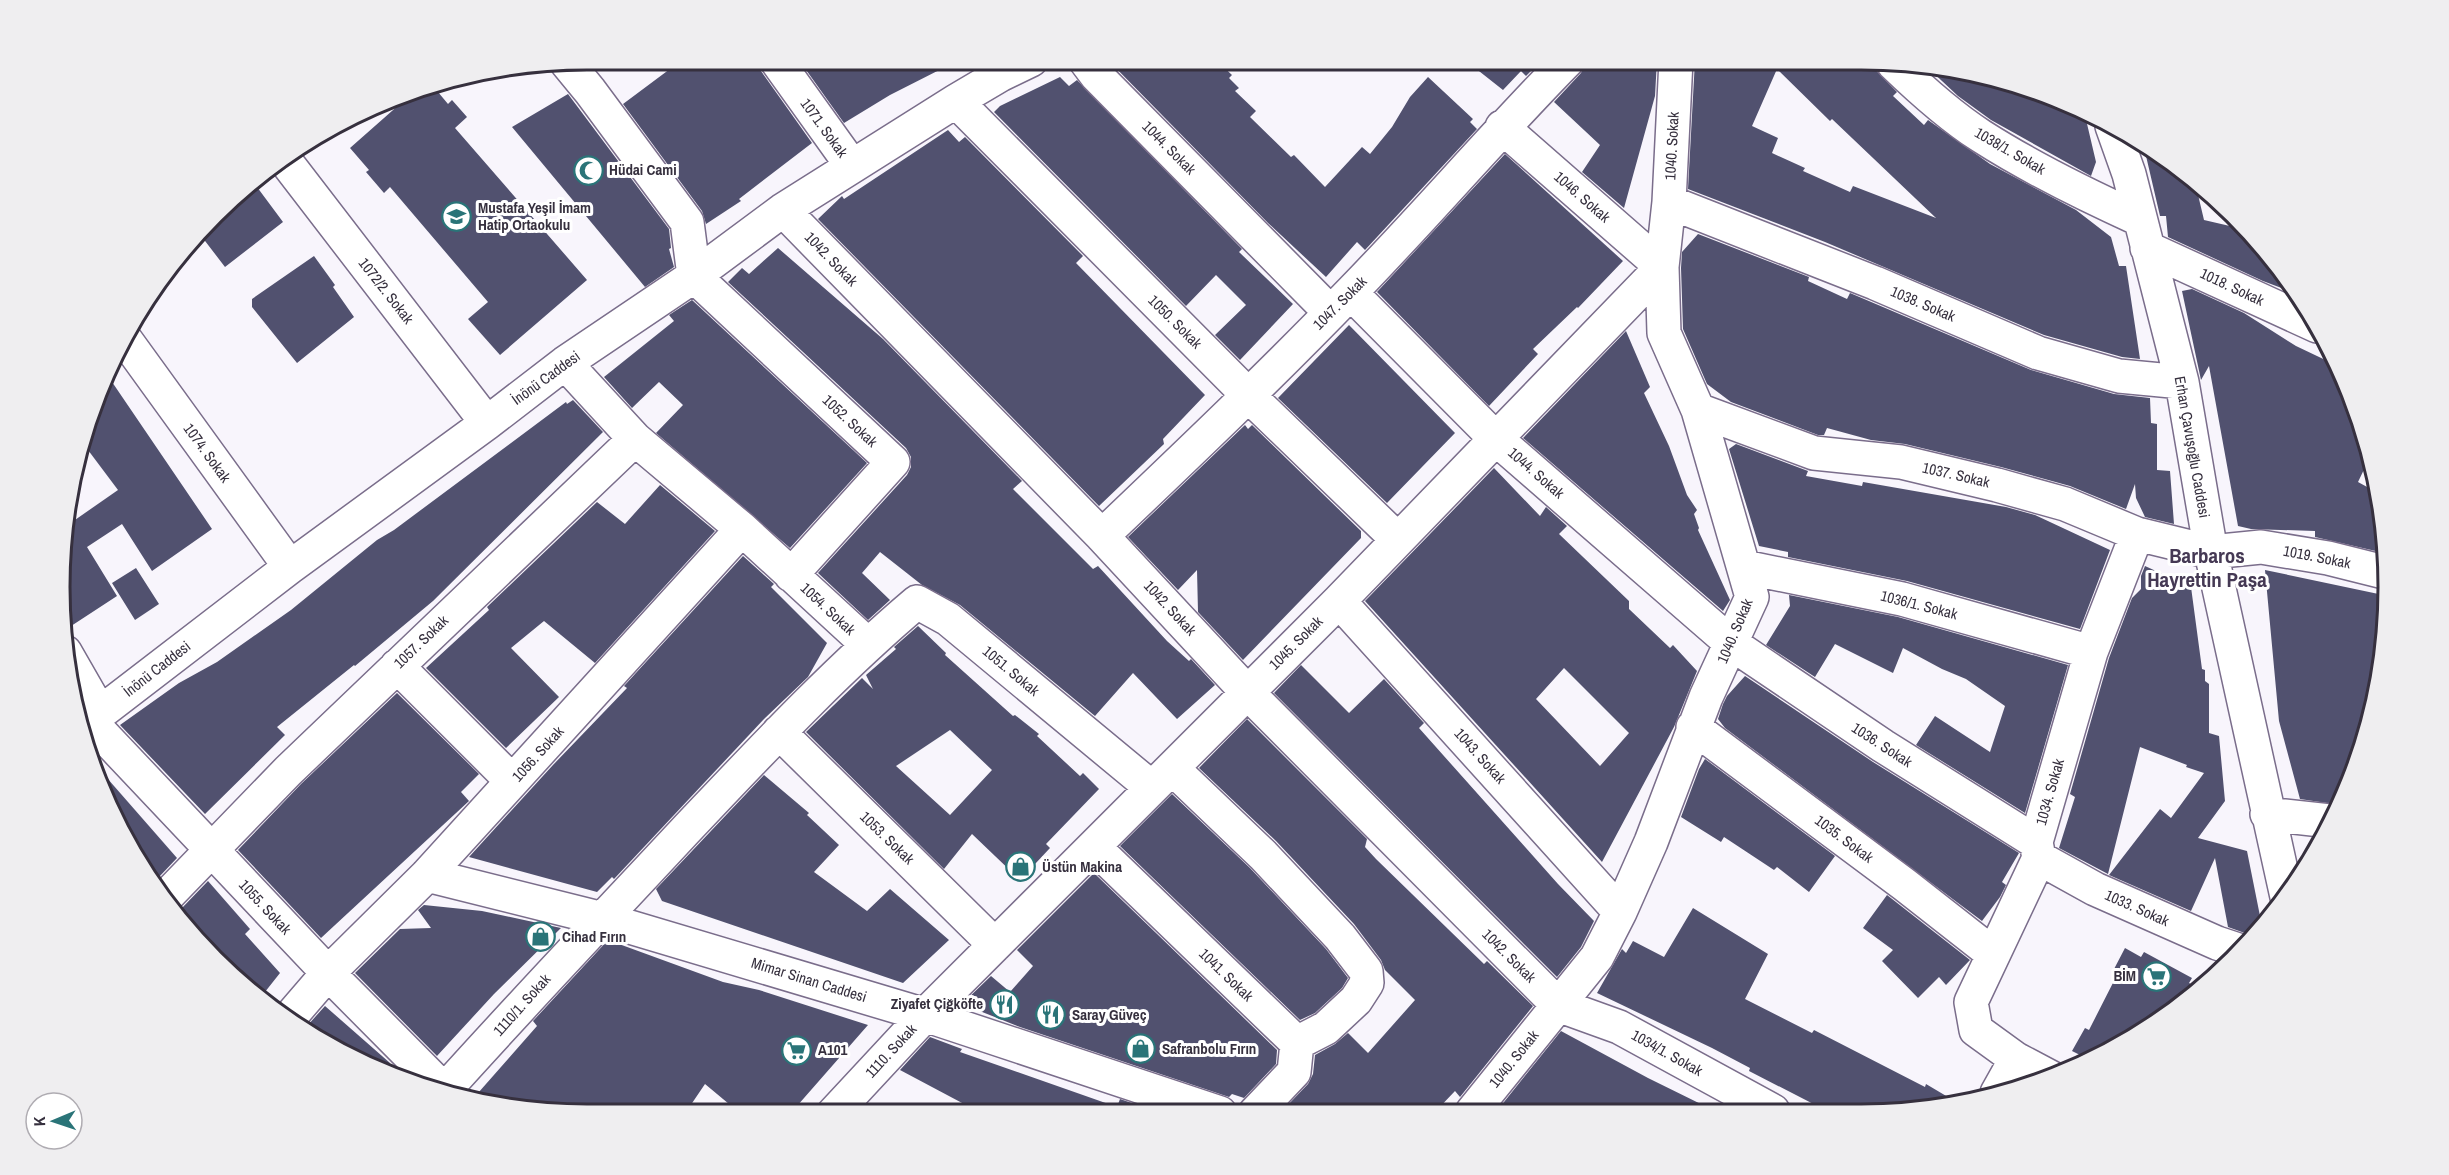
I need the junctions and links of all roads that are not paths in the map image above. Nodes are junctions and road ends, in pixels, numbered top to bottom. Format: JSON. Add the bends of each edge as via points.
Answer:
{"nodes":[{"id":1,"x":783,"y":70,"type":"edge"},
{"id":2,"x":993,"y":70,"type":"edge"},
{"id":3,"x":1092,"y":70,"type":"edge"},
{"id":4,"x":1558,"y":70,"type":"edge"},
{"id":5,"x":1676,"y":70,"type":"edge"},
{"id":6,"x":573,"y":71,"type":"edge"},
{"id":7,"x":1903,"y":73,"type":"edge"},
{"id":8,"x":956,"y":101,"type":"junction"},
{"id":9,"x":1502,"y":127,"type":"junction"},
{"id":10,"x":2116,"y":138,"type":"edge"},
{"id":11,"x":2129,"y":146,"type":"edge"},
{"id":12,"x":289,"y":166,"type":"edge"},
{"id":13,"x":852,"y":166,"type":"junction"},
{"id":14,"x":2129,"y":174,"type":"junction"},
{"id":15,"x":1669,"y":202,"type":"junction"},
{"id":16,"x":783,"y":210,"type":"junction"},
{"id":17,"x":2143,"y":234,"type":"junction"},
{"id":18,"x":1662,"y":267,"type":"junction"},
{"id":19,"x":694,"y":276,"type":"junction"},
{"id":20,"x":1341,"y":302,"type":"junction"},
{"id":21,"x":2302,"y":318,"type":"edge"},
{"id":22,"x":131,"y":347,"type":"edge"},
{"id":23,"x":565,"y":363,"type":"junction"},
{"id":24,"x":2182,"y":382,"type":"junction"},
{"id":25,"x":1249,"y":396,"type":"junction"},
{"id":26,"x":1698,"y":410,"type":"junction"},
{"id":27,"x":487,"y":423,"type":"junction"},
{"id":28,"x":1496,"y":438,"type":"junction"},
{"id":29,"x":635,"y":439,"type":"junction"},
{"id":30,"x":742,"y":530,"type":"junction"},
{"id":31,"x":2137,"y":534,"type":"junction"},
{"id":32,"x":1102,"y":536,"type":"junction"},
{"id":33,"x":1398,"y":540,"type":"junction"},
{"id":34,"x":2211,"y":552,"type":"junction"},
{"id":35,"x":290,"y":567,"type":"junction"},
{"id":36,"x":1744,"y":567,"type":"junction"},
{"id":37,"x":2377,"y":570,"type":"edge"},
{"id":38,"x":791,"y":575,"type":"junction"},
{"id":39,"x":1339,"y":601,"type":"junction"},
{"id":40,"x":867,"y":644,"type":"junction"},
{"id":41,"x":1732,"y":644,"type":"junction"},
{"id":42,"x":2091,"y":652,"type":"junction"},
{"id":43,"x":397,"y":666,"type":"junction"},
{"id":44,"x":1247,"y":692,"type":"junction"},
{"id":45,"x":83,"y":702,"type":"edge"},
{"id":46,"x":90,"y":720,"type":"edge"},
{"id":47,"x":1694,"y":727,"type":"junction"},
{"id":48,"x":779,"y":732,"type":"junction"},
{"id":49,"x":1162,"y":778,"type":"junction"},
{"id":50,"x":512,"y":781,"type":"junction"},
{"id":51,"x":2267,"y":814,"type":"junction"},
{"id":52,"x":2323,"y":820,"type":"edge"},
{"id":53,"x":1094,"y":847,"type":"junction"},
{"id":54,"x":2037,"y":850,"type":"junction"},
{"id":55,"x":212,"y":851,"type":"junction"},
{"id":56,"x":427,"y":875,"type":"junction"},
{"id":57,"x":2284,"y":885,"type":"edge"},
{"id":58,"x":170,"y":893,"type":"edge"},
{"id":59,"x":1620,"y":912,"type":"junction"},
{"id":60,"x":603,"y":919,"type":"junction"},
{"id":61,"x":995,"y":945,"type":"junction"},
{"id":62,"x":2231,"y":948,"type":"edge"},
{"id":63,"x":1993,"y":954,"type":"junction"},
{"id":64,"x":328,"y":973,"type":"junction"},
{"id":65,"x":1558,"y":1005,"type":"junction"},
{"id":66,"x":294,"y":1013,"type":"edge"},
{"id":67,"x":926,"y":1015,"type":"junction"},
{"id":68,"x":1297,"y":1043,"type":"junction"},
{"id":69,"x":2016,"y":1059,"type":"junction"},
{"id":70,"x":2041,"y":1072,"type":"edge"},
{"id":71,"x":434,"y":1081,"type":"edge"},
{"id":72,"x":2001,"y":1085,"type":"edge"},
{"id":73,"x":451,"y":1086,"type":"edge"},
{"id":74,"x":850,"y":1104,"type":"edge"},
{"id":75,"x":1193,"y":1104,"type":"edge"},
{"id":76,"x":1264,"y":1104,"type":"edge"},
{"id":77,"x":1478,"y":1104,"type":"edge"},
{"id":78,"x":1760,"y":1104,"type":"edge"}],
"edges":[{"from":1,"to":13,"type":"street","name":"1071. Sokak"},
{"from":2,"to":8,"type":"street","name":"İnönü Caddesi"},
{"from":3,"to":20,"type":"street","name":"1044. Sokak"},
{"from":4,"to":9,"type":"street","name":"1047. Sokak"},
{"from":5,"to":15,"type":"street","name":"1040. Sokak"},
{"from":6,"to":19,"type":"street","via":[[687,222]]},
{"from":7,"to":17,"type":"street","name":"1038/1. Sokak","via":[[1980,136],[2101,201]]},
{"from":8,"to":13,"type":"street","name":"İnönü Caddesi"},
{"from":8,"to":25,"type":"street","name":"1050. Sokak"},
{"from":9,"to":18,"type":"street","name":"1046. Sokak"},
{"from":9,"to":20,"type":"street","name":"1047. Sokak"},
{"from":10,"to":14,"type":"street"},
{"from":11,"to":14,"type":"street"},
{"from":12,"to":27,"type":"street","name":"1072/2. Sokak"},
{"from":13,"to":16,"type":"street","name":"İnönü Caddesi"},
{"from":14,"to":17,"type":"street","name":"Erhan Çavuşoğlu Caddesi"},
{"from":15,"to":18,"type":"street","name":"1040. Sokak"},
{"from":15,"to":24,"type":"street","name":"1038. Sokak","via":[[1875,283],[2038,353],[2119,376]]},
{"from":16,"to":19,"type":"street","name":"İnönü Caddesi"},
{"from":16,"to":32,"type":"street","name":"1042. Sokak"},
{"from":17,"to":21,"type":"street","name":"1018. Sokak"},
{"from":17,"to":24,"type":"street","name":"Erhan Çavuşoğlu Caddesi"},
{"from":18,"to":26,"type":"street","name":"1040. Sokak","via":[[1664,333]]},
{"from":18,"to":28,"type":"street","name":"1045. Sokak"},
{"from":19,"to":23,"type":"street","name":"İnönü Caddesi"},
{"from":19,"to":38,"type":"street","name":"1052. Sokak","via":[[893,462]]},
{"from":20,"to":25,"type":"street","name":"1047. Sokak"},
{"from":20,"to":28,"type":"street","name":"1044. Sokak"},
{"from":22,"to":35,"type":"street","name":"1074. Sokak"},
{"from":23,"to":27,"type":"street","name":"İnönü Caddesi"},
{"from":23,"to":29,"type":"street","name":"1054. Sokak"},
{"from":24,"to":34,"type":"street","name":"Erhan Çavuşoğlu Caddesi"},
{"from":25,"to":32,"type":"street","name":"1047. Sokak"},
{"from":25,"to":33,"type":"street","name":"1050. Sokak"},
{"from":26,"to":31,"type":"street","name":"1037. Sokak","via":[[1814,453],[1901,462],[1997,485],[2065,504]]},
{"from":26,"to":36,"type":"street","name":"1040. Sokak"},
{"from":27,"to":35,"type":"street","name":"İnönü Caddesi"},
{"from":28,"to":33,"type":"street","name":"1045. Sokak"},
{"from":28,"to":41,"type":"street","name":"1044. Sokak"},
{"from":29,"to":30,"type":"street","name":"1054. Sokak"},
{"from":29,"to":43,"type":"street","name":"1057. Sokak"},
{"from":30,"to":38,"type":"street","name":"1054. Sokak"},
{"from":30,"to":50,"type":"street","name":"1056. Sokak"},
{"from":31,"to":34,"type":"street","name":"1037. Sokak"},
{"from":31,"to":42,"type":"street","name":"1034. Sokak"},
{"from":32,"to":44,"type":"street","name":"1042. Sokak"},
{"from":33,"to":39,"type":"street","name":"1045. Sokak"},
{"from":34,"to":37,"type":"street","name":"1019. Sokak","via":[[2261,547]]},
{"from":34,"to":51,"type":"street","name":"Erhan Çavuşoğlu Caddesi"},
{"from":35,"to":46,"type":"street","name":"İnönü Caddesi"},
{"from":36,"to":41,"type":"street","name":"1040. Sokak","via":[[1752,597]]},
{"from":36,"to":42,"type":"street","name":"1036/1. Sokak","via":[[1902,599]]},
{"from":38,"to":40,"type":"street","name":"1054. Sokak"},
{"from":39,"to":44,"type":"street","name":"1045. Sokak"},
{"from":39,"to":59,"type":"street","name":"1043. Sokak"},
{"from":40,"to":48,"type":"street","name":"1054. Sokak"},
{"from":40,"to":49,"type":"street","name":"1051. Sokak","via":[[916,602],[948,619]]},
{"from":41,"to":47,"type":"street","name":"1040. Sokak"},
{"from":41,"to":54,"type":"street","name":"1036. Sokak"},
{"from":42,"to":54,"type":"street","name":"1034. Sokak"},
{"from":43,"to":50,"type":"street"},
{"from":43,"to":55,"type":"street","name":"1057. Sokak"},
{"from":44,"to":49,"type":"street","name":"1045. Sokak"},
{"from":44,"to":65,"type":"street","name":"1042. Sokak"},
{"from":45,"to":46,"type":"street","name":"1055. Sokak"},
{"from":46,"to":55,"type":"street","name":"1055. Sokak"},
{"from":47,"to":59,"type":"street","name":"1040. Sokak"},
{"from":47,"to":63,"type":"street","name":"1035. Sokak"},
{"from":48,"to":60,"type":"street","name":"1054. Sokak"},
{"from":48,"to":61,"type":"street","name":"1053. Sokak"},
{"from":49,"to":53,"type":"street","name":"1045. Sokak"},
{"from":49,"to":68,"type":"street","via":[[1263,855],[1340,937],[1366,972],[1367,983],[1356,1000],[1326,1028]]},
{"from":50,"to":56,"type":"street","name":"1056. Sokak"},
{"from":51,"to":52,"type":"street"},
{"from":51,"to":57,"type":"street","name":"Erhan Çavuşoğlu Caddesi"},
{"from":53,"to":61,"type":"street","name":"1045. Sokak"},
{"from":53,"to":68,"type":"street","name":"1041. Sokak"},
{"from":54,"to":62,"type":"street","name":"1033. Sokak","via":[[2096,889]]},
{"from":54,"to":63,"type":"street","name":"1034. Sokak"},
{"from":55,"to":58,"type":"street","name":"1057. Sokak"},
{"from":55,"to":64,"type":"street","name":"1055. Sokak"},
{"from":56,"to":60,"type":"street","name":"Mimar Sinan Caddesi"},
{"from":56,"to":64,"type":"street","name":"1056. Sokak"},
{"from":59,"to":65,"type":"street","name":"1040. Sokak","via":[[1597,957]]},
{"from":60,"to":67,"type":"street","name":"Mimar Sinan Caddesi"},
{"from":60,"to":73,"type":"street","name":"1110/1. Sokak"},
{"from":61,"to":67,"type":"street","name":"1045. Sokak"},
{"from":63,"to":69,"type":"street","name":"1034. Sokak","via":[[1971,1002],[1976,1030]]},
{"from":64,"to":66,"type":"street","name":"1056. Sokak"},
{"from":64,"to":71,"type":"street","name":"1055. Sokak"},
{"from":65,"to":77,"type":"street","name":"1040. Sokak"},
{"from":65,"to":78,"type":"street","name":"1034/1. Sokak","via":[[1619,1027]]},
{"from":67,"to":74,"type":"street","name":"1110. Sokak"},
{"from":67,"to":75,"type":"street","name":"Mimar Sinan Caddesi"},
{"from":68,"to":76,"type":"street","via":[[1294,1072]]},
{"from":69,"to":70,"type":"street","name":"1034. Sokak"},
{"from":69,"to":72,"type":"street"}]}
